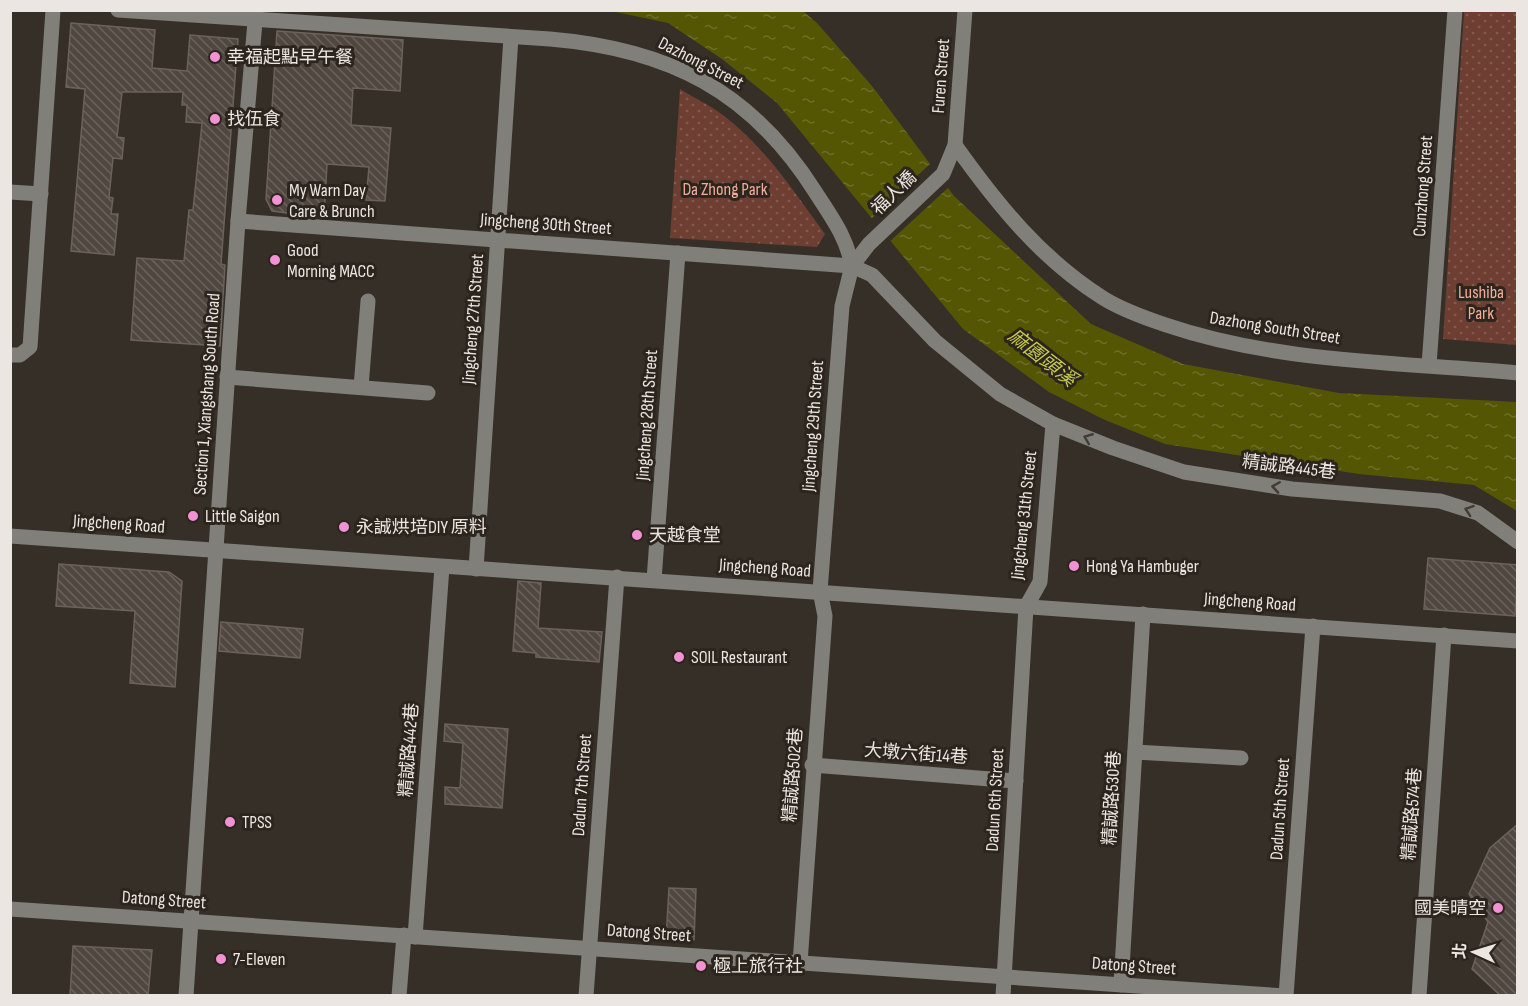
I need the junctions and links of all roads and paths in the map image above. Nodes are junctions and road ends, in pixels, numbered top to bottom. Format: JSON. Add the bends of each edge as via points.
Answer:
{"nodes":[{"id":1,"x":53,"y":10,"type":"edge"},
{"id":2,"x":118,"y":10,"type":"edge"},
{"id":3,"x":965,"y":10,"type":"edge"},
{"id":4,"x":1455,"y":10,"type":"edge"},
{"id":5,"x":256,"y":15,"type":"edge"},
{"id":6,"x":511,"y":37,"type":"junction"},
{"id":7,"x":955,"y":145,"type":"junction"},
{"id":8,"x":10,"y":192,"type":"edge"},
{"id":9,"x":41,"y":194,"type":"junction"},
{"id":10,"x":238,"y":221,"type":"junction"},
{"id":11,"x":498,"y":240,"type":"junction"},
{"id":12,"x":678,"y":253,"type":"junction"},
{"id":13,"x":852,"y":266,"type":"junction"},
{"id":14,"x":368,"y":301,"type":"dead end"},
{"id":15,"x":10,"y":355,"type":"edge"},
{"id":16,"x":1429,"y":365,"type":"junction"},
{"id":17,"x":1518,"y":373,"type":"edge"},
{"id":18,"x":227,"y":377,"type":"junction"},
{"id":19,"x":361,"y":387,"type":"junction"},
{"id":20,"x":428,"y":393,"type":"dead end"},
{"id":21,"x":1053,"y":424,"type":"junction"},
{"id":22,"x":10,"y":536,"type":"edge"},
{"id":23,"x":1518,"y":542,"type":"edge"},
{"id":24,"x":217,"y":551,"type":"junction"},
{"id":25,"x":442,"y":567,"type":"junction"},
{"id":26,"x":476,"y":568,"type":"junction"},
{"id":27,"x":617,"y":577,"type":"junction"},
{"id":28,"x":654,"y":580,"type":"junction"},
{"id":29,"x":820,"y":591,"type":"junction"},
{"id":30,"x":1026,"y":607,"type":"junction"},
{"id":31,"x":1143,"y":614,"type":"junction"},
{"id":32,"x":1313,"y":626,"type":"junction"},
{"id":33,"x":1444,"y":635,"type":"junction"},
{"id":34,"x":1518,"y":641,"type":"edge"},
{"id":35,"x":1135,"y":752,"type":"junction"},
{"id":36,"x":1240,"y":758,"type":"dead end"},
{"id":37,"x":812,"y":765,"type":"junction"},
{"id":38,"x":1016,"y":781,"type":"junction"},
{"id":39,"x":10,"y":909,"type":"edge"},
{"id":40,"x":192,"y":921,"type":"junction"},
{"id":41,"x":409,"y":936,"type":"junction"},
{"id":42,"x":589,"y":949,"type":"junction"},
{"id":43,"x":800,"y":963,"type":"junction"},
{"id":44,"x":1005,"y":976,"type":"junction"},
{"id":45,"x":1121,"y":985,"type":"junction"},
{"id":46,"x":1154,"y":991,"type":"edge"},
{"id":47,"x":186,"y":996,"type":"edge"},
{"id":48,"x":399,"y":996,"type":"edge"},
{"id":49,"x":586,"y":996,"type":"edge"},
{"id":50,"x":1003,"y":996,"type":"edge"},
{"id":51,"x":1286,"y":996,"type":"edge"},
{"id":52,"x":1419,"y":996,"type":"edge"}],
"edges":[{"from":1,"to":9,"type":"street"},
{"from":2,"to":5,"type":"street","name":"Dazhong Street"},
{"from":3,"to":7,"type":"street","name":"Furen Street"},
{"from":4,"to":16,"type":"street","name":"Cunzhong Street"},
{"from":5,"to":6,"type":"street","name":"Dazhong Street"},
{"from":5,"to":10,"type":"street","name":"Section 1, Xiangshang South Road"},
{"from":6,"to":11,"type":"street","name":"Jingcheng 27th Street"},
{"from":6,"to":13,"type":"street","name":"Dazhong Street","via":[[584,42],[655,58],[733,99],[763,123],[798,163],[847,242]]},
{"from":7,"to":13,"type":"street","name":"福人橋","via":[[943,174],[869,244]]},
{"from":7,"to":16,"type":"street","name":"Dazhong South Street","via":[[1006,214],[1044,253],[1104,298],[1149,319],[1208,339],[1308,356]]},
{"from":8,"to":9,"type":"street"},
{"from":9,"to":15,"type":"street","via":[[30,347],[20,355]]},
{"from":10,"to":11,"type":"street","name":"Jingcheng 30th Street"},
{"from":10,"to":18,"type":"street","name":"Section 1, Xiangshang South Road"},
{"from":11,"to":12,"type":"street","name":"Jingcheng 30th Street"},
{"from":11,"to":26,"type":"street","name":"Jingcheng 27th Street"},
{"from":12,"to":13,"type":"street","name":"Jingcheng 30th Street"},
{"from":12,"to":28,"type":"street","name":"Jingcheng 28th Street"},
{"from":13,"to":21,"type":"street","via":[[873,275],[935,341],[1000,394]]},
{"from":13,"to":29,"type":"street","name":"Jingcheng 29th Street","via":[[842,306]]},
{"from":14,"to":19,"type":"street"},
{"from":16,"to":17,"type":"street","name":"Dazhong South Street"},
{"from":18,"to":19,"type":"street"},
{"from":18,"to":24,"type":"street","name":"Section 1, Xiangshang South Road"},
{"from":19,"to":20,"type":"street"},
{"from":23,"to":21,"type":"street","name":"精誠路445巷","one_way":true,"via":[[1478,513],[1440,501],[1292,489],[1184,472]]},
{"from":21,"to":30,"type":"street","name":"Jingcheng 31th Street","via":[[1040,582]]},
{"from":22,"to":24,"type":"street","name":"Jingcheng Road"},
{"from":24,"to":25,"type":"street","name":"Jingcheng Road"},
{"from":24,"to":40,"type":"street","name":"Section 1, Xiangshang South Road"},
{"from":25,"to":26,"type":"street","name":"Jingcheng Road"},
{"from":25,"to":41,"type":"street","name":"精誠路442巷"},
{"from":26,"to":27,"type":"street","name":"Jingcheng Road"},
{"from":27,"to":28,"type":"street","name":"Jingcheng Road"},
{"from":27,"to":42,"type":"street","name":"Dadun 7th Street"},
{"from":28,"to":29,"type":"street","name":"Jingcheng Road"},
{"from":29,"to":30,"type":"street","name":"Jingcheng Road"},
{"from":29,"to":37,"type":"street","name":"精誠路502巷","via":[[825,616]]},
{"from":30,"to":31,"type":"street","name":"Jingcheng Road"},
{"from":30,"to":38,"type":"street","name":"Dadun 6th Street"},
{"from":31,"to":32,"type":"street","name":"Jingcheng Road"},
{"from":31,"to":35,"type":"street","name":"精誠路530巷"},
{"from":32,"to":33,"type":"street","name":"Jingcheng Road"},
{"from":32,"to":51,"type":"street","name":"Dadun 5th Street"},
{"from":33,"to":34,"type":"street","name":"Jingcheng Road"},
{"from":33,"to":52,"type":"street","name":"精誠路574巷"},
{"from":35,"to":36,"type":"street"},
{"from":35,"to":45,"type":"street","name":"精誠路530巷"},
{"from":37,"to":38,"type":"street","name":"大墩六街14巷"},
{"from":37,"to":43,"type":"street","name":"精誠路502巷"},
{"from":38,"to":44,"type":"street","name":"Dadun 6th Street"},
{"from":39,"to":40,"type":"street","name":"Datong Street"},
{"from":40,"to":41,"type":"street","name":"Datong Street"},
{"from":40,"to":47,"type":"street","name":"Section 1, Xiangshang South Road"},
{"from":41,"to":42,"type":"street","name":"Datong Street"},
{"from":41,"to":48,"type":"street","name":"精誠路442巷"},
{"from":42,"to":43,"type":"street","name":"Datong Street"},
{"from":42,"to":49,"type":"street","name":"Dadun 7th Street"},
{"from":43,"to":44,"type":"street","name":"Datong Street"},
{"from":44,"to":45,"type":"street","name":"Datong Street"},
{"from":44,"to":50,"type":"street","name":"Dadun 6th Street"},
{"from":45,"to":46,"type":"street","name":"Datong Street"},
{"from":46,"to":51,"type":"street","name":"Datong Street"}]}
